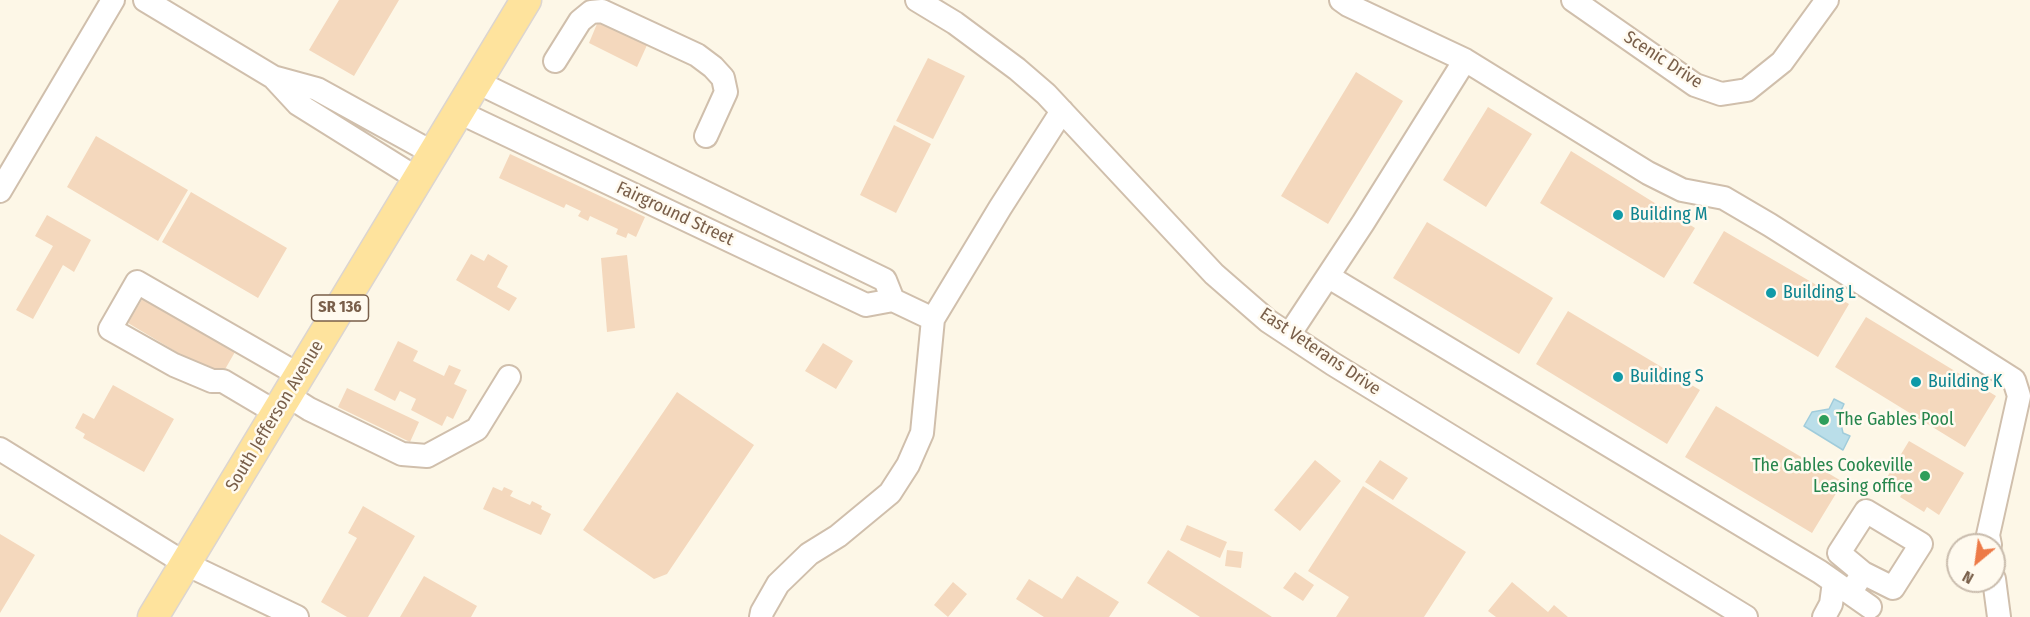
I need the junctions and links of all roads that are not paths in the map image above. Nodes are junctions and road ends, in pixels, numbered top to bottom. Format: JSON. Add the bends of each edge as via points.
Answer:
{"nodes":[{"id":1,"x":113,"y":0,"type":"edge"},
{"id":2,"x":145,"y":0,"type":"edge"},
{"id":3,"x":526,"y":0,"type":"edge"},
{"id":4,"x":917,"y":0,"type":"edge"},
{"id":5,"x":1341,"y":0,"type":"edge"},
{"id":6,"x":1573,"y":0,"type":"edge"},
{"id":7,"x":1827,"y":0,"type":"edge"},
{"id":8,"x":1466,"y":60,"type":"junction"},
{"id":9,"x":555,"y":61,"type":"dead end"},
{"id":10,"x":273,"y":77,"type":"junction"},
{"id":11,"x":477,"y":82,"type":"junction"},
{"id":12,"x":1062,"y":111,"type":"junction"},
{"id":13,"x":459,"y":112,"type":"junction"},
{"id":14,"x":706,"y":136,"type":"dead end"},
{"id":15,"x":433,"y":153,"type":"junction"},
{"id":16,"x":418,"y":179,"type":"junction"},
{"id":17,"x":0,"y":190,"type":"edge"},
{"id":18,"x":1329,"y":277,"type":"junction"},
{"id":19,"x":893,"y":300,"type":"junction"},
{"id":20,"x":933,"y":319,"type":"junction"},
{"id":21,"x":1289,"y":335,"type":"junction"},
{"id":22,"x":509,"y":377,"type":"dead end"},
{"id":23,"x":288,"y":394,"type":"junction"},
{"id":24,"x":0,"y":449,"type":"edge"},
{"id":25,"x":1988,"y":533,"type":"edge"},
{"id":26,"x":186,"y":564,"type":"junction"},
{"id":27,"x":1863,"y":573,"type":"dead end"},
{"id":28,"x":1842,"y":587,"type":"junction"},
{"id":29,"x":1996,"y":593,"type":"edge"},
{"id":30,"x":1870,"y":614,"type":"edge"},
{"id":31,"x":153,"y":617,"type":"edge"},
{"id":32,"x":297,"y":617,"type":"edge"},
{"id":33,"x":761,"y":617,"type":"edge"},
{"id":34,"x":1746,"y":617,"type":"edge"},
{"id":35,"x":1824,"y":617,"type":"edge"},
{"id":36,"x":1999,"y":617,"type":"edge"}],
"edges":[{"from":1,"to":17,"type":"street"},
{"from":2,"to":10,"type":"street"},
{"from":3,"to":11,"type":"main road","name":"South Jefferson Avenue","number":"SR 136"},
{"from":4,"to":12,"type":"street","name":"East Veterans Drive","via":[[1017,69]]},
{"from":5,"to":8,"type":"street"},
{"from":6,"to":7,"type":"street","name":"Scenic Drive","via":[[1695,85],[1721,94],[1747,90],[1782,62]]},
{"from":8,"to":18,"type":"street"},
{"from":8,"to":25,"type":"street","via":[[1648,173],[1682,189],[1724,198],[2014,380],[2019,396]]},
{"from":9,"to":14,"type":"street","via":[[580,21],[591,12],[602,11],[682,47],[723,78],[726,92]]},
{"from":10,"to":15,"type":"street","via":[[317,89]]},
{"from":10,"to":16,"type":"street","via":[[298,104]]},
{"from":11,"to":13,"type":"main road","name":"South Jefferson Avenue","number":"SR 136"},
{"from":11,"to":19,"type":"street","name":"Fairground Street","via":[[885,280]]},
{"from":12,"to":20,"type":"street"},
{"from":12,"to":21,"type":"street","name":"East Veterans Drive","via":[[1214,274]]},
{"from":13,"to":15,"type":"main road","name":"South Jefferson Avenue","number":"SR 136"},
{"from":13,"to":19,"type":"street","name":"Fairground Street","via":[[866,305]]},
{"from":15,"to":16,"type":"main road","name":"South Jefferson Avenue","number":"SR 136"},
{"from":16,"to":23,"type":"main road","name":"South Jefferson Avenue","number":"SR 136"},
{"from":18,"to":21,"type":"street"},
{"from":18,"to":28,"type":"street"},
{"from":19,"to":20,"type":"street"},
{"from":20,"to":33,"type":"street","via":[[922,433],[908,465],[890,493],[838,536],[809,554],[778,584]]},
{"from":21,"to":34,"type":"street","name":"East Veterans Drive"},
{"from":22,"to":23,"type":"street","via":[[477,429],[428,456],[402,454],[319,414]]},
{"from":23,"to":23,"type":"street","via":[[137,282],[110,329],[174,365],[212,381]]},
{"from":23,"to":26,"type":"main road","name":"South Jefferson Avenue","number":"SR 136"},
{"from":24,"to":26,"type":"street"},
{"from":26,"to":31,"type":"main road","name":"South Jefferson Avenue","number":"SR 136"},
{"from":26,"to":32,"type":"street"},
{"from":27,"to":28,"type":"street"},
{"from":28,"to":30,"type":"street"},
{"from":28,"to":35,"type":"street"},
{"from":29,"to":36,"type":"street"}]}
